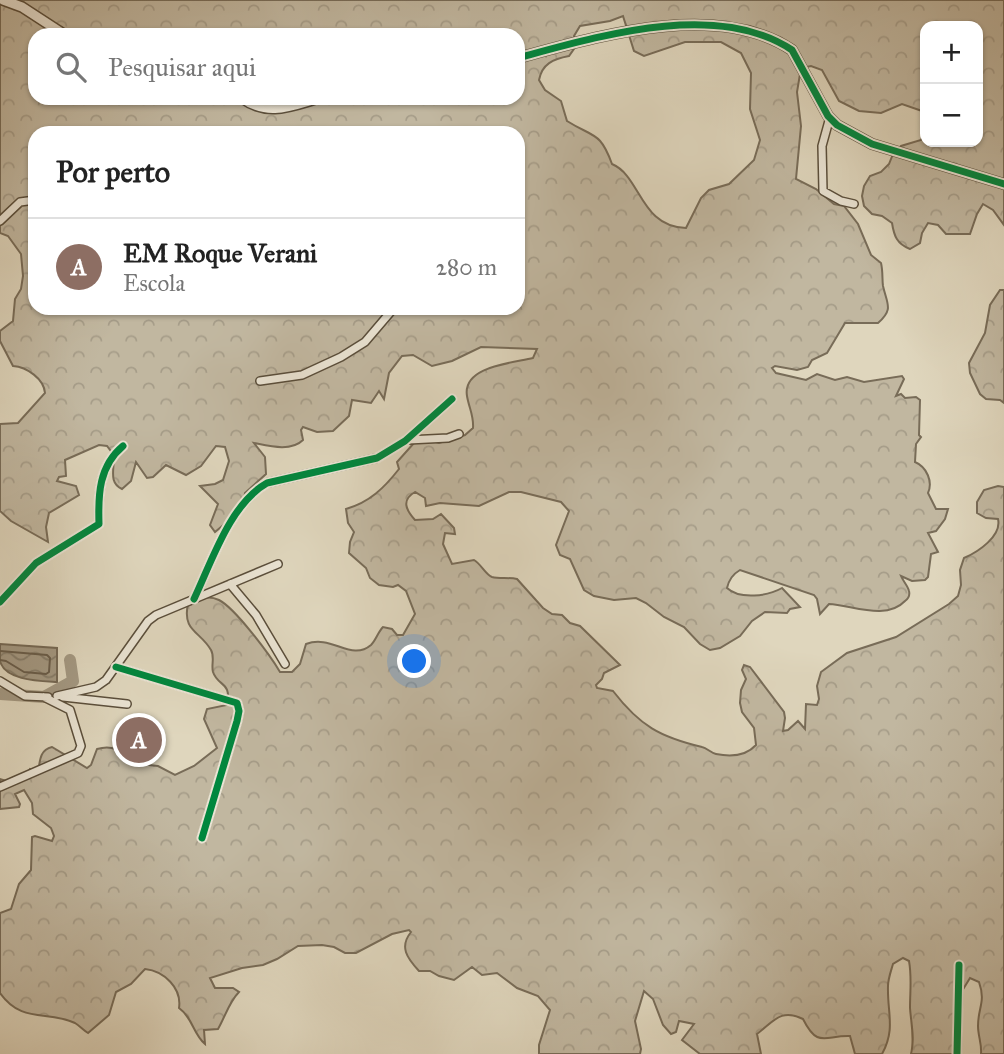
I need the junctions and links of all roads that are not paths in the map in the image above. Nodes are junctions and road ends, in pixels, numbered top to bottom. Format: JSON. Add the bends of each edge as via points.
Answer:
{"nodes":[{"id":1,"x":3,"y":0,"type":"edge"},
{"id":2,"x":54,"y":28,"type":"edge"},
{"id":3,"x":525,"y":56,"type":"edge"},
{"id":4,"x":251,"y":105,"type":"edge"},
{"id":5,"x":296,"y":105,"type":"edge"},
{"id":6,"x":830,"y":117,"type":"junction"},
{"id":7,"x":1004,"y":184,"type":"edge"},
{"id":8,"x":28,"y":201,"type":"edge"},
{"id":9,"x":853,"y":204,"type":"dead end"},
{"id":10,"x":0,"y":221,"type":"edge"},
{"id":11,"x":388,"y":315,"type":"edge"},
{"id":12,"x":260,"y":381,"type":"dead end"},
{"id":13,"x":452,"y":399,"type":"dead end"},
{"id":14,"x":459,"y":434,"type":"dead end"},
{"id":15,"x":407,"y":439,"type":"junction"},
{"id":16,"x":123,"y":446,"type":"dead end"},
{"id":17,"x":278,"y":564,"type":"dead end"},
{"id":18,"x":230,"y":584,"type":"junction"},
{"id":19,"x":194,"y":599,"type":"junction"},
{"id":20,"x":0,"y":602,"type":"edge"},
{"id":21,"x":285,"y":664,"type":"dead end"},
{"id":22,"x":117,"y":667,"type":"junction"},
{"id":23,"x":0,"y":681,"type":"edge"},
{"id":24,"x":57,"y":696,"type":"junction"},
{"id":25,"x":44,"y":697,"type":"junction"},
{"id":26,"x":127,"y":704,"type":"dead end"},
{"id":27,"x":0,"y":787,"type":"edge"},
{"id":28,"x":202,"y":838,"type":"dead end"},
{"id":29,"x":959,"y":965,"type":"dead end"},
{"id":30,"x":957,"y":1054,"type":"edge"}],
"edges":[{"from":1,"to":2,"type":"street"},
{"from":3,"to":6,"type":"street","via":[[605,34],[664,24],[736,25],[792,50]]},
{"from":4,"to":5,"type":"street","via":[[278,110]]},
{"from":6,"to":7,"type":"street","via":[[872,144]]},
{"from":6,"to":9,"type":"street","via":[[822,146],[823,191]]},
{"from":8,"to":10,"type":"street","via":[[20,202]]},
{"from":11,"to":12,"type":"street","via":[[365,342],[341,357],[302,375]]},
{"from":13,"to":15,"type":"street"},
{"from":14,"to":15,"type":"street"},
{"from":15,"to":19,"type":"street","via":[[377,458],[267,482],[257,489],[232,520]]},
{"from":16,"to":20,"type":"street","via":[[104,471],[99,524],[37,564]]},
{"from":17,"to":18,"type":"street"},
{"from":18,"to":19,"type":"street"},
{"from":18,"to":21,"type":"street","via":[[256,615]]},
{"from":19,"to":22,"type":"street","via":[[148,621]]},
{"from":22,"to":24,"type":"street","via":[[96,687]]},
{"from":22,"to":28,"type":"street","via":[[237,703],[239,711]]},
{"from":23,"to":25,"type":"street","via":[[25,696]]},
{"from":24,"to":25,"type":"street"},
{"from":24,"to":26,"type":"street"},
{"from":25,"to":27,"type":"street","via":[[70,710],[82,746],[78,752]]},
{"from":29,"to":30,"type":"street"}]}
